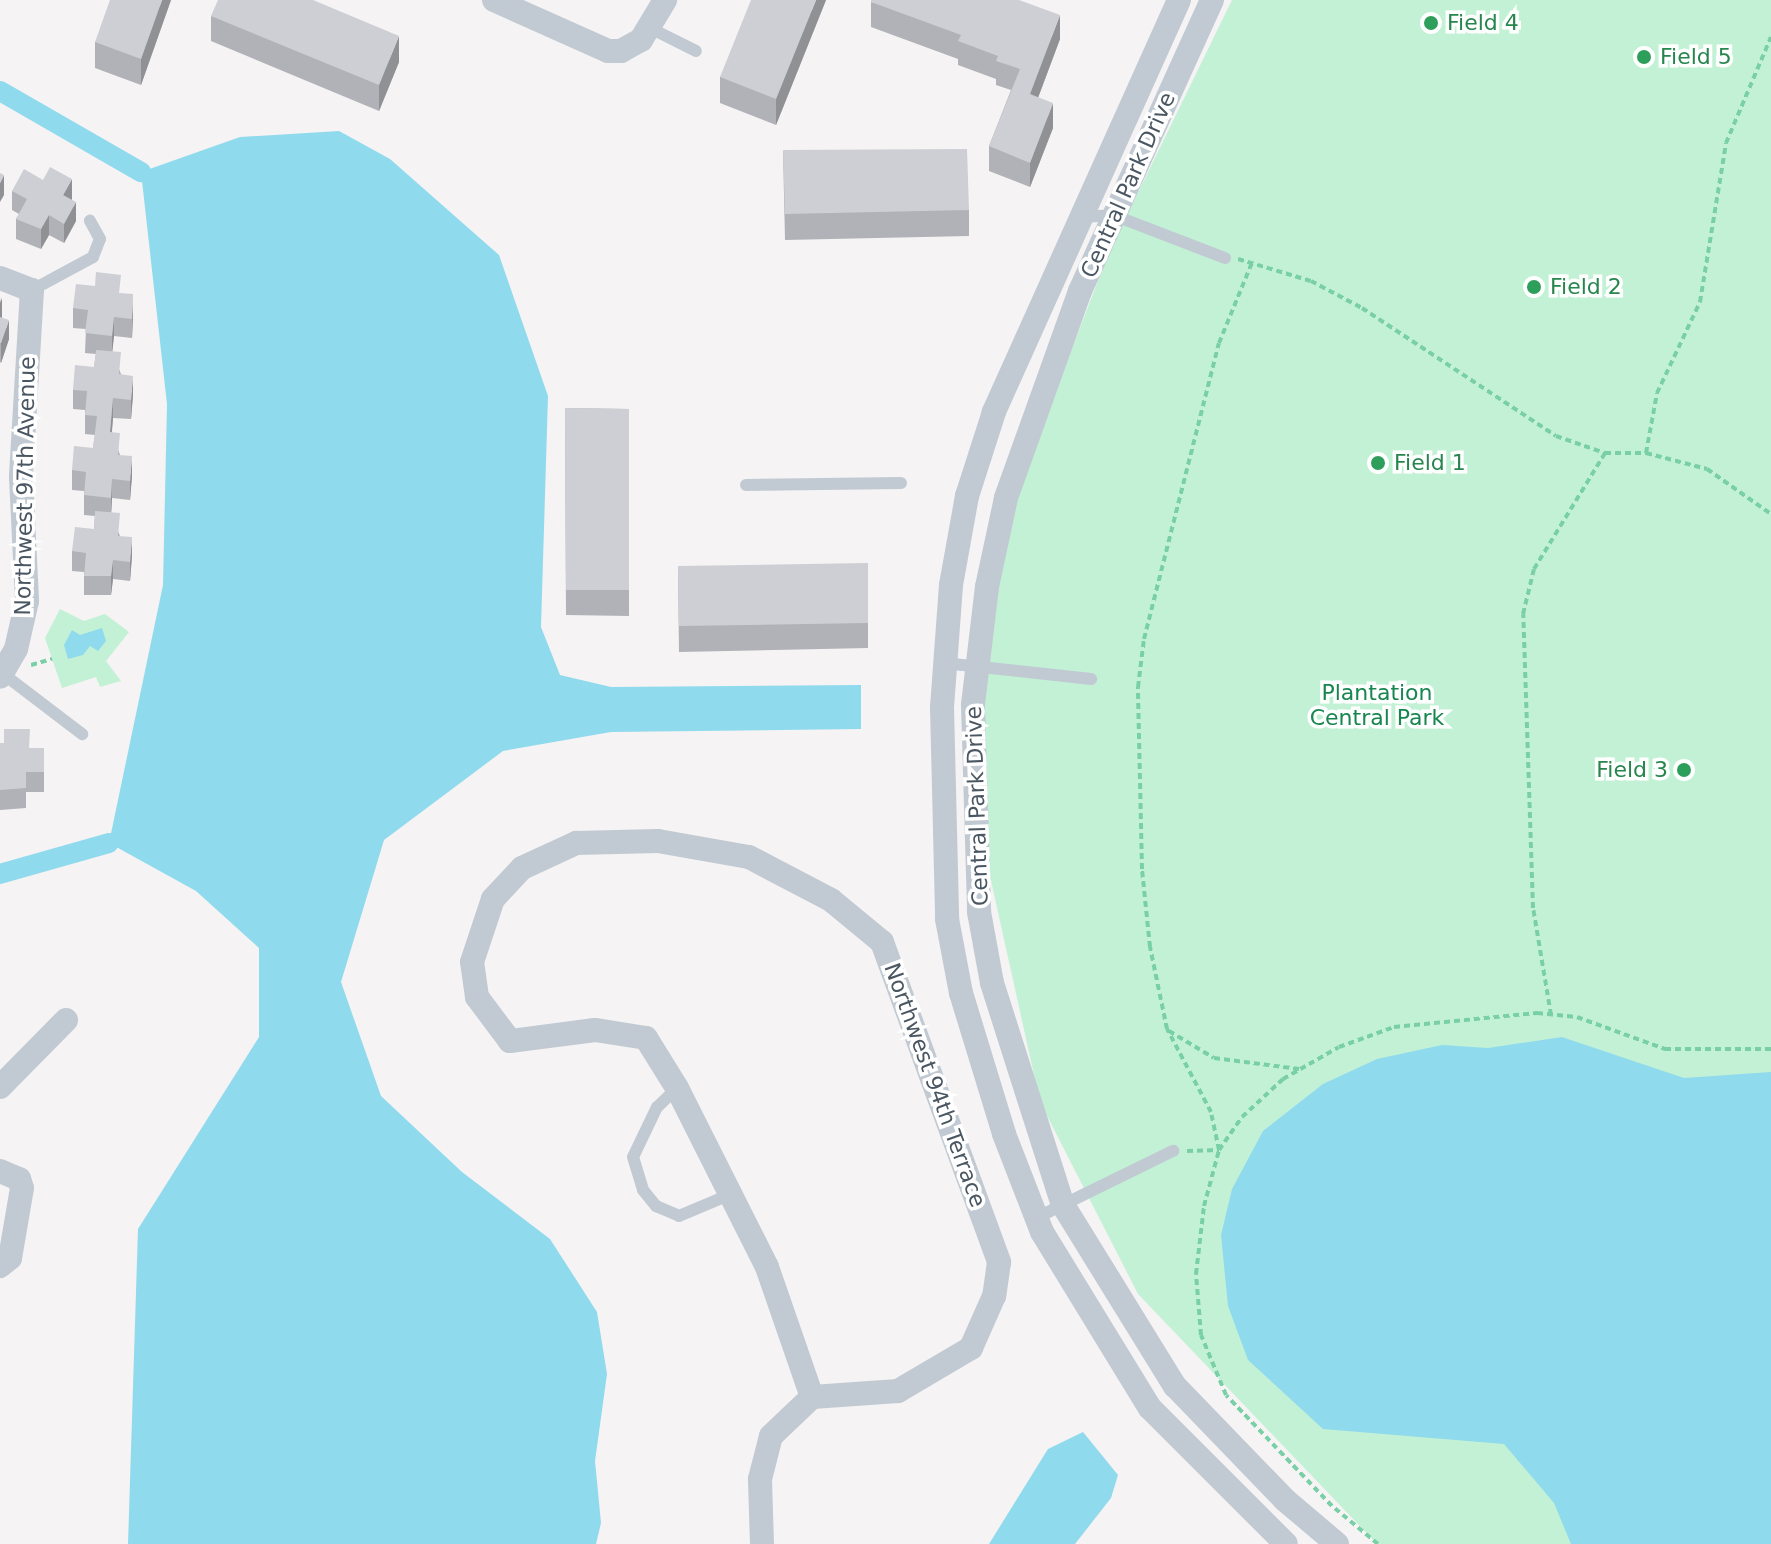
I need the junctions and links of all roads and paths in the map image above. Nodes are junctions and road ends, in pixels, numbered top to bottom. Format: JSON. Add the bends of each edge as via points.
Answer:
{"nodes":[{"id":1,"x":494,"y":0,"type":"edge"},
{"id":2,"x":665,"y":0,"type":"edge"},
{"id":3,"x":1179,"y":0,"type":"edge"},
{"id":4,"x":1212,"y":0,"type":"edge"},
{"id":5,"x":652,"y":29,"type":"junction"},
{"id":6,"x":1771,"y":37,"type":"edge"},
{"id":7,"x":696,"y":51,"type":"dead end"},
{"id":8,"x":1113,"y":215,"type":"junction"},
{"id":9,"x":1079,"y":217,"type":"junction"},
{"id":10,"x":90,"y":221,"type":"dead end"},
{"id":11,"x":1225,"y":258,"type":"joint"},
{"id":12,"x":1253,"y":260,"type":"junction"},
{"id":13,"x":0,"y":278,"type":"edge"},
{"id":14,"x":32,"y":290,"type":"junction"},
{"id":15,"x":1605,"y":453,"type":"junction"},
{"id":16,"x":1646,"y":453,"type":"junction"},
{"id":17,"x":901,"y":483,"type":"dead end"},
{"id":18,"x":746,"y":485,"type":"dead end"},
{"id":19,"x":1771,"y":514,"type":"edge"},
{"id":20,"x":944,"y":663,"type":"junction"},
{"id":21,"x":976,"y":663,"type":"junction"},
{"id":22,"x":1,"y":675,"type":"edge"},
{"id":23,"x":1091,"y":679,"type":"dead end"},
{"id":24,"x":82,"y":734,"type":"dead end"},
{"id":25,"x":1551,"y":1015,"type":"junction"},
{"id":26,"x":66,"y":1020,"type":"dead end"},
{"id":27,"x":1167,"y":1029,"type":"junction"},
{"id":28,"x":1771,"y":1049,"type":"edge"},
{"id":29,"x":1301,"y":1069,"type":"junction"},
{"id":30,"x":0,"y":1087,"type":"edge"},
{"id":31,"x":677,"y":1088,"type":"junction"},
{"id":32,"x":1219,"y":1150,"type":"junction"},
{"id":33,"x":1173,"y":1151,"type":"joint"},
{"id":34,"x":0,"y":1171,"type":"edge"},
{"id":35,"x":731,"y":1194,"type":"junction"},
{"id":36,"x":1063,"y":1205,"type":"junction"},
{"id":37,"x":1036,"y":1218,"type":"junction"},
{"id":38,"x":0,"y":1266,"type":"edge"},
{"id":39,"x":812,"y":1397,"type":"junction"},
{"id":40,"x":762,"y":1544,"type":"edge"},
{"id":41,"x":1286,"y":1544,"type":"edge"},
{"id":42,"x":1337,"y":1544,"type":"edge"},
{"id":43,"x":1378,"y":1544,"type":"edge"}],
"edges":[{"from":1,"to":5,"type":"street","via":[[608,51],[632,46]]},
{"from":2,"to":5,"type":"street"},
{"from":3,"to":9,"type":"street","name":"Central Park Drive"},
{"from":4,"to":8,"type":"street","name":"Central Park Drive"},
{"from":5,"to":7,"type":"lane"},
{"from":6,"to":16,"type":"path","via":[[1726,143],[1700,302],[1657,393]]},
{"from":8,"to":9,"type":"lane"},
{"from":8,"to":11,"type":"lane"},
{"from":8,"to":21,"type":"street","name":"Central Park Drive","via":[[1006,498]]},
{"from":9,"to":20,"type":"street","name":"Central Park Drive","via":[[994,412],[967,496]]},
{"from":10,"to":14,"type":"lane","via":[[100,239],[93,257]]},
{"from":11,"to":12,"type":"path"},
{"from":12,"to":15,"type":"path","via":[[1311,281],[1362,308],[1556,436]]},
{"from":12,"to":27,"type":"path","via":[[1219,343],[1144,639],[1138,687],[1142,869],[1150,947]]},
{"from":13,"to":14,"type":"street"},
{"from":14,"to":22,"type":"street","name":"Northwest 97th Avenue","via":[[21,477],[27,601],[16,649]]},
{"from":15,"to":16,"type":"path"},
{"from":15,"to":25,"type":"path","via":[[1534,569],[1523,614],[1533,908]]},
{"from":16,"to":19,"type":"path","via":[[1707,469]]},
{"from":17,"to":18,"type":"lane"},
{"from":20,"to":21,"type":"lane"},
{"from":20,"to":37,"type":"street","name":"Central Park Drive","via":[[941,807],[947,919],[961,993]]},
{"from":21,"to":23,"type":"lane"},
{"from":21,"to":36,"type":"street","name":"Central Park Drive","via":[[972,803],[979,912],[992,983]]},
{"from":22,"to":24,"type":"lane"},
{"from":25,"to":28,"type":"path","via":[[1577,1017],[1665,1049]]},
{"from":25,"to":29,"type":"path","via":[[1394,1027]]},
{"from":26,"to":30,"type":"street"},
{"from":27,"to":29,"type":"path","via":[[1214,1058]]},
{"from":27,"to":32,"type":"path","via":[[1211,1112]]},
{"from":29,"to":32,"type":"path","via":[[1242,1117]]},
{"from":31,"to":35,"type":"street"},
{"from":31,"to":35,"type":"lane","via":[[657,1107],[633,1157],[643,1190],[656,1206],[679,1216]]},
{"from":31,"to":39,"type":"street","name":"Northwest 94th Terrace","via":[[646,1038],[595,1030],[510,1041],[477,997],[472,962],[493,899],[522,868],[576,843],[658,841],[749,857],[831,900],[882,942],[999,1262],[994,1296],[971,1348],[898,1391]]},
{"from":32,"to":33,"type":"path"},
{"from":32,"to":43,"type":"path","via":[[1204,1206],[1196,1274],[1201,1335],[1226,1395],[1332,1506]]},
{"from":33,"to":36,"type":"lane"},
{"from":34,"to":38,"type":"street","via":[[19,1179],[22,1188],[10,1258]]},
{"from":35,"to":39,"type":"street","via":[[767,1267]]},
{"from":36,"to":37,"type":"lane"},
{"from":36,"to":42,"type":"street","name":"Central Park Drive","via":[[1175,1386],[1285,1500]]},
{"from":37,"to":41,"type":"street","name":"Central Park Drive","via":[[1150,1408]]},
{"from":39,"to":40,"type":"street","via":[[771,1436],[760,1479]]}]}
